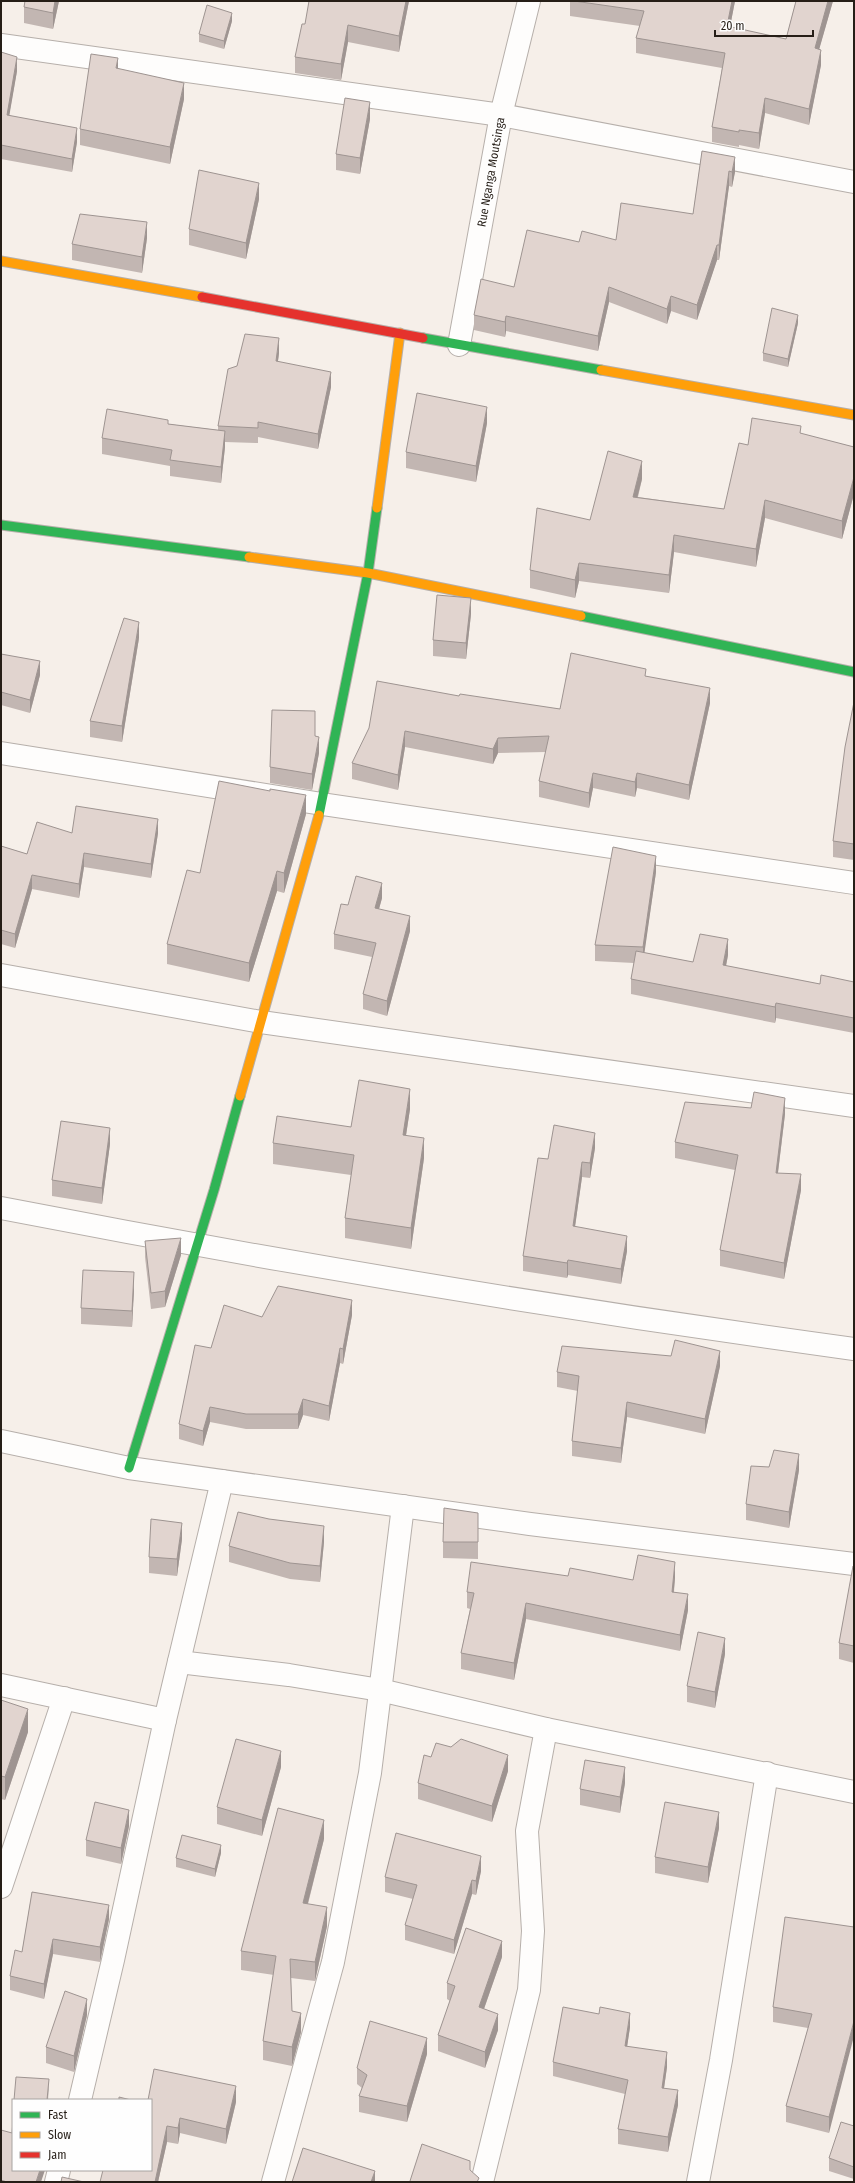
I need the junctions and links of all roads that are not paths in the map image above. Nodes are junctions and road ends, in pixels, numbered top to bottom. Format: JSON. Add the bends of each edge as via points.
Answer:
{"nodes":[{"id":1,"x":529,"y":1,"type":"edge"},
{"id":2,"x":1,"y":45,"type":"edge"},
{"id":3,"x":501,"y":115,"type":"junction"},
{"id":4,"x":854,"y":182,"type":"edge"},
{"id":5,"x":1,"y":261,"type":"edge"},
{"id":6,"x":400,"y":332,"type":"junction"},
{"id":7,"x":460,"y":345,"type":"junction"},
{"id":8,"x":854,"y":415,"type":"edge"},
{"id":9,"x":1,"y":525,"type":"edge"},
{"id":10,"x":368,"y":573,"type":"junction"},
{"id":11,"x":854,"y":672,"type":"edge"},
{"id":12,"x":1,"y":753,"type":"edge"},
{"id":13,"x":322,"y":804,"type":"junction"},
{"id":14,"x":854,"y":884,"type":"edge"},
{"id":15,"x":1,"y":974,"type":"edge"},
{"id":16,"x":261,"y":1022,"type":"junction"},
{"id":17,"x":854,"y":1106,"type":"edge"},
{"id":18,"x":1,"y":1208,"type":"edge"},
{"id":19,"x":196,"y":1246,"type":"junction"},
{"id":20,"x":854,"y":1349,"type":"edge"},
{"id":21,"x":1,"y":1441,"type":"edge"},
{"id":22,"x":129,"y":1468,"type":"junction"},
{"id":23,"x":222,"y":1481,"type":"junction"},
{"id":24,"x":403,"y":1506,"type":"junction"},
{"id":25,"x":854,"y":1564,"type":"edge"},
{"id":26,"x":179,"y":1662,"type":"junction"},
{"id":27,"x":1,"y":1685,"type":"edge"},
{"id":28,"x":380,"y":1690,"type":"junction"},
{"id":29,"x":64,"y":1698,"type":"junction"},
{"id":30,"x":165,"y":1720,"type":"junction"},
{"id":31,"x":546,"y":1729,"type":"junction"},
{"id":32,"x":767,"y":1773,"type":"junction"},
{"id":33,"x":854,"y":1792,"type":"edge"},
{"id":34,"x":1,"y":1887,"type":"edge"},
{"id":35,"x":80,"y":2099,"type":"edge"},
{"id":36,"x":59,"y":2171,"type":"edge"},
{"id":37,"x":56,"y":2182,"type":"edge"},
{"id":38,"x":273,"y":2182,"type":"edge"},
{"id":39,"x":482,"y":2182,"type":"edge"},
{"id":40,"x":698,"y":2182,"type":"edge"}],
"edges":[{"from":1,"to":3,"type":"street","name":"Rue Nganga Moutsinga"},
{"from":2,"to":3,"type":"street"},
{"from":3,"to":4,"type":"street"},
{"from":3,"to":7,"type":"street","name":"Rue Nganga Moutsinga"},
{"from":5,"to":6,"type":"street"},
{"from":6,"to":7,"type":"street"},
{"from":6,"to":10,"type":"street"},
{"from":7,"to":8,"type":"street"},
{"from":9,"to":10,"type":"street"},
{"from":10,"to":11,"type":"street"},
{"from":10,"to":13,"type":"street"},
{"from":12,"to":13,"type":"street"},
{"from":13,"to":14,"type":"street"},
{"from":13,"to":16,"type":"street"},
{"from":15,"to":16,"type":"street"},
{"from":16,"to":17,"type":"street"},
{"from":16,"to":19,"type":"street"},
{"from":18,"to":19,"type":"street"},
{"from":19,"to":20,"type":"street","via":[[640,1320]]},
{"from":19,"to":22,"type":"street"},
{"from":21,"to":22,"type":"street"},
{"from":22,"to":23,"type":"street"},
{"from":23,"to":24,"type":"street"},
{"from":23,"to":26,"type":"street"},
{"from":24,"to":25,"type":"street"},
{"from":24,"to":28,"type":"street"},
{"from":26,"to":28,"type":"street","via":[[290,1675]]},
{"from":26,"to":30,"type":"street"},
{"from":27,"to":29,"type":"street"},
{"from":28,"to":31,"type":"street"},
{"from":28,"to":38,"type":"street","via":[[370,1773],[333,1962]]},
{"from":29,"to":30,"type":"street"},
{"from":29,"to":34,"type":"street"},
{"from":30,"to":35,"type":"street"},
{"from":31,"to":32,"type":"street"},
{"from":31,"to":39,"type":"street","via":[[527,1831],[533,1931],[529,1990]]},
{"from":32,"to":33,"type":"street"},
{"from":32,"to":40,"type":"street","via":[[721,2060]]},
{"from":36,"to":37,"type":"street"}]}
